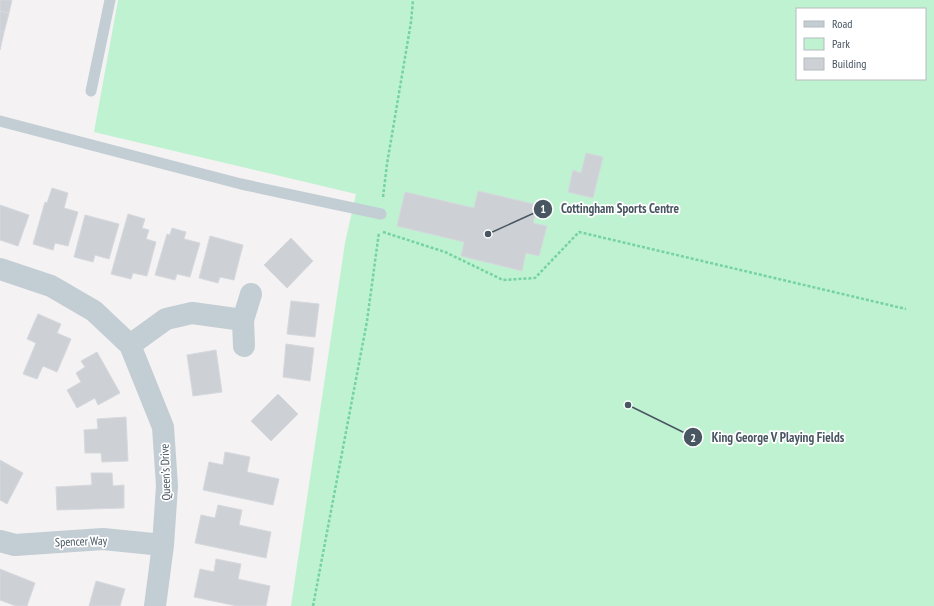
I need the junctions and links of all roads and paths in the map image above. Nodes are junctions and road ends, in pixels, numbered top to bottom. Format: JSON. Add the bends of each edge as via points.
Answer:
{"nodes":[{"id":1,"x":110,"y":0,"type":"edge"},
{"id":2,"x":413,"y":0,"type":"edge"},
{"id":3,"x":91,"y":91,"type":"dead end"},
{"id":4,"x":0,"y":121,"type":"edge"},
{"id":5,"x":380,"y":214,"type":"joint"},
{"id":6,"x":0,"y":268,"type":"edge"},
{"id":7,"x":251,"y":294,"type":"dead end"},
{"id":8,"x":906,"y":309,"type":"dead end"},
{"id":9,"x":243,"y":320,"type":"junction"},
{"id":10,"x":130,"y":345,"type":"junction"},
{"id":11,"x":244,"y":346,"type":"dead end"},
{"id":12,"x":0,"y":541,"type":"edge"},
{"id":13,"x":163,"y":546,"type":"junction"},
{"id":14,"x":155,"y":606,"type":"edge"},
{"id":15,"x":313,"y":606,"type":"edge"}],
"edges":[{"from":1,"to":3,"type":"lane"},
{"from":2,"to":5,"type":"path"},
{"from":4,"to":5,"type":"lane","via":[[241,184]]},
{"from":6,"to":10,"type":"street","name":"Queen's Drive","via":[[51,286],[94,311]]},
{"from":7,"to":9,"type":"street"},
{"from":8,"to":15,"type":"path","via":[[579,232],[535,278],[503,280],[445,252],[379,230],[367,321]]},
{"from":9,"to":10,"type":"street","via":[[192,313],[166,319]]},
{"from":9,"to":11,"type":"street"},
{"from":10,"to":13,"type":"street","name":"Queen's Drive","via":[[163,427],[168,486]]},
{"from":12,"to":13,"type":"street","name":"Spencer Way","via":[[15,545],[103,539]]},
{"from":13,"to":14,"type":"street","name":"Queen's Drive"}]}
